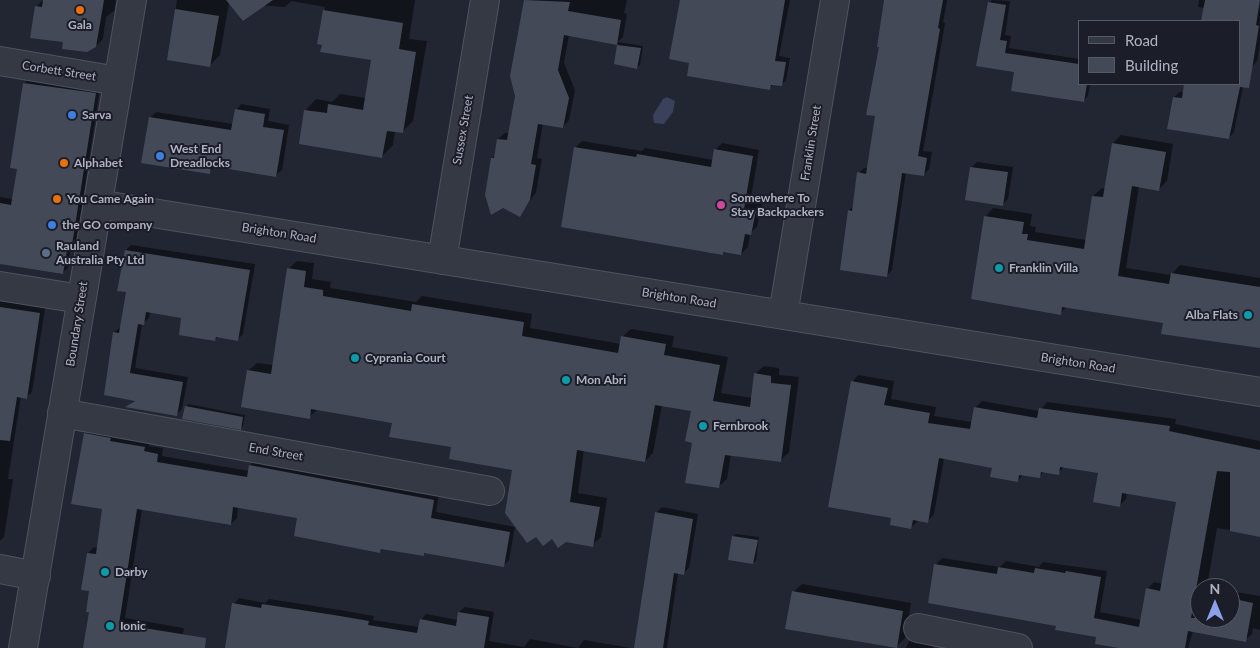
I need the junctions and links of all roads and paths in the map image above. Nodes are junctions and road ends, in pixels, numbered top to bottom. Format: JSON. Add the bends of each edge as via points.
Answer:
{"nodes":[{"id":1,"x":132,"y":0,"type":"edge"},
{"id":2,"x":485,"y":0,"type":"edge"},
{"id":3,"x":835,"y":0,"type":"edge"},
{"id":4,"x":0,"y":61,"type":"edge"},
{"id":5,"x":118,"y":81,"type":"junction"},
{"id":6,"x":97,"y":204,"type":"junction"},
{"id":7,"x":442,"y":260,"type":"junction"},
{"id":8,"x":0,"y":286,"type":"edge"},
{"id":9,"x":82,"y":299,"type":"junction"},
{"id":10,"x":783,"y":315,"type":"junction"},
{"id":11,"x":1260,"y":392,"type":"edge"},
{"id":12,"x":62,"y":413,"type":"junction"},
{"id":13,"x":490,"y":491,"type":"dead end"},
{"id":14,"x":0,"y":569,"type":"edge"},
{"id":15,"x":36,"y":576,"type":"junction"},
{"id":16,"x":918,"y":628,"type":"dead end"},
{"id":17,"x":23,"y":648,"type":"edge"},
{"id":18,"x":1013,"y":648,"type":"edge"}],
"edges":[{"from":1,"to":5,"type":"street","name":"Boundary Street"},
{"from":2,"to":7,"type":"street","name":"Sussex Street"},
{"from":3,"to":10,"type":"street","name":"Franklin Street"},
{"from":4,"to":5,"type":"street","name":"Corbett Street"},
{"from":5,"to":6,"type":"street","name":"Boundary Street"},
{"from":6,"to":7,"type":"street","name":"Brighton Road"},
{"from":6,"to":9,"type":"street","name":"Boundary Street"},
{"from":7,"to":10,"type":"street","name":"Brighton Road"},
{"from":8,"to":9,"type":"street"},
{"from":9,"to":12,"type":"street","name":"Boundary Street"},
{"from":10,"to":11,"type":"street","name":"Brighton Road"},
{"from":12,"to":13,"type":"street","name":"End Street"},
{"from":12,"to":15,"type":"street","name":"Boundary Street"},
{"from":14,"to":15,"type":"street"},
{"from":15,"to":17,"type":"street","name":"Boundary Street"},
{"from":16,"to":18,"type":"street"}]}
